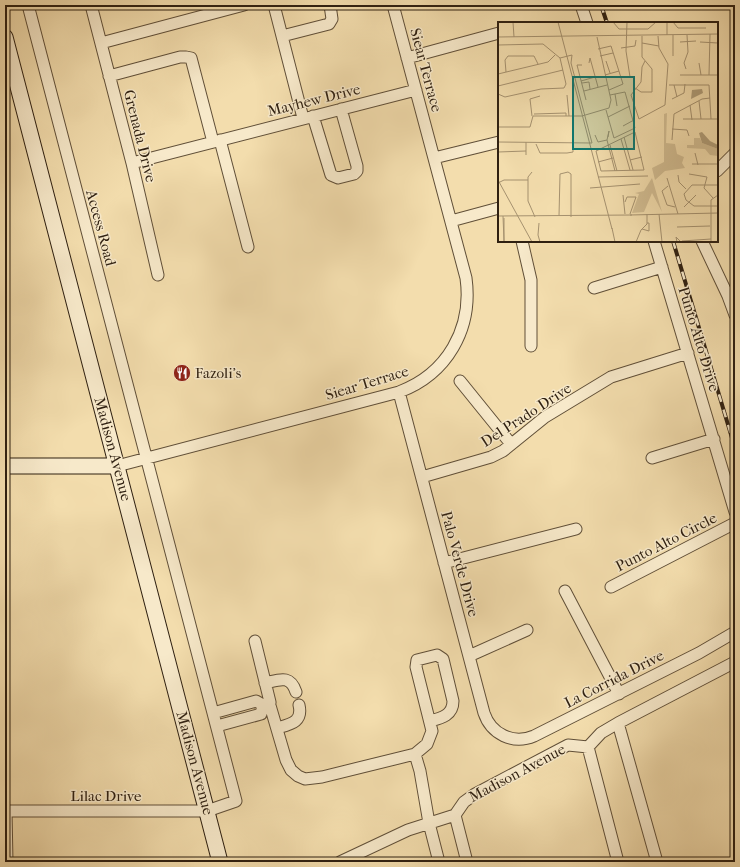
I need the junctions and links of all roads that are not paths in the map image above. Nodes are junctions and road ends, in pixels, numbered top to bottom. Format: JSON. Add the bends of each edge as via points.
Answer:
{"nodes":[{"id":1,"x":28,"y":5,"type":"edge"},
{"id":2,"x":91,"y":5,"type":"edge"},
{"id":3,"x":244,"y":5,"type":"edge"},
{"id":4,"x":274,"y":5,"type":"edge"},
{"id":5,"x":330,"y":5,"type":"edge"},
{"id":6,"x":393,"y":5,"type":"edge"},
{"id":7,"x":581,"y":5,"type":"edge"},
{"id":8,"x":587,"y":22,"type":"edge"},
{"id":9,"x":498,"y":33,"type":"edge"},
{"id":10,"x":282,"y":36,"type":"junction"},
{"id":11,"x":5,"y":37,"type":"edge"},
{"id":12,"x":101,"y":43,"type":"junction"},
{"id":13,"x":407,"y":58,"type":"junction"},
{"id":14,"x":109,"y":76,"type":"junction"},
{"id":15,"x":416,"y":90,"type":"junction"},
{"id":16,"x":342,"y":109,"type":"junction"},
{"id":17,"x":308,"y":117,"type":"junction"},
{"id":18,"x":216,"y":141,"type":"junction"},
{"id":19,"x":498,"y":142,"type":"edge"},
{"id":20,"x":735,"y":153,"type":"edge"},
{"id":21,"x":434,"y":158,"type":"junction"},
{"id":22,"x":132,"y":163,"type":"junction"},
{"id":23,"x":718,"y":170,"type":"edge"},
{"id":24,"x":498,"y":208,"type":"edge"},
{"id":25,"x":451,"y":221,"type":"junction"},
{"id":26,"x":522,"y":242,"type":"edge"},
{"id":27,"x":654,"y":242,"type":"edge"},
{"id":28,"x":702,"y":242,"type":"edge"},
{"id":29,"x":248,"y":247,"type":"dead end"},
{"id":30,"x":662,"y":268,"type":"junction"},
{"id":31,"x":158,"y":275,"type":"dead end"},
{"id":32,"x":594,"y":288,"type":"dead end"},
{"id":33,"x":735,"y":315,"type":"edge"},
{"id":34,"x":531,"y":346,"type":"dead end"},
{"id":35,"x":688,"y":353,"type":"junction"},
{"id":36,"x":460,"y":381,"type":"dead end"},
{"id":37,"x":399,"y":392,"type":"junction"},
{"id":38,"x":714,"y":439,"type":"junction"},
{"id":39,"x":511,"y":444,"type":"junction"},
{"id":40,"x":652,"y":458,"type":"dead end"},
{"id":41,"x":146,"y":459,"type":"junction"},
{"id":42,"x":5,"y":466,"type":"edge"},
{"id":43,"x":117,"y":466,"type":"junction"},
{"id":44,"x":422,"y":477,"type":"junction"},
{"id":45,"x":735,"y":512,"type":"edge"},
{"id":46,"x":735,"y":523,"type":"edge"},
{"id":47,"x":576,"y":529,"type":"dead end"},
{"id":48,"x":444,"y":563,"type":"junction"},
{"id":49,"x":611,"y":588,"type":"dead end"},
{"id":50,"x":565,"y":591,"type":"dead end"},
{"id":51,"x":527,"y":630,"type":"dead end"},
{"id":52,"x":735,"y":632,"type":"edge"},
{"id":53,"x":255,"y":641,"type":"dead end"},
{"id":54,"x":469,"y":656,"type":"junction"},
{"id":55,"x":735,"y":662,"type":"edge"},
{"id":56,"x":265,"y":683,"type":"junction"},
{"id":57,"x":296,"y":692,"type":"dead end"},
{"id":58,"x":619,"y":694,"type":"junction"},
{"id":59,"x":266,"y":703,"type":"junction"},
{"id":60,"x":299,"y":705,"type":"dead end"},
{"id":61,"x":213,"y":713,"type":"junction"},
{"id":62,"x":430,"y":721,"type":"junction"},
{"id":63,"x":618,"y":723,"type":"junction"},
{"id":64,"x":216,"y":726,"type":"junction"},
{"id":65,"x":277,"y":728,"type":"junction"},
{"id":66,"x":503,"y":736,"type":"joint"},
{"id":67,"x":588,"y":747,"type":"junction"},
{"id":68,"x":415,"y":754,"type":"junction"},
{"id":69,"x":6,"y":811,"type":"edge"},
{"id":70,"x":207,"y":811,"type":"junction"},
{"id":71,"x":455,"y":815,"type":"junction"},
{"id":72,"x":429,"y":823,"type":"junction"},
{"id":73,"x":7,"y":862,"type":"edge"},
{"id":74,"x":220,"y":862,"type":"edge"},
{"id":75,"x":340,"y":862,"type":"edge"},
{"id":76,"x":439,"y":862,"type":"edge"},
{"id":77,"x":467,"y":862,"type":"edge"},
{"id":78,"x":618,"y":862,"type":"edge"},
{"id":79,"x":657,"y":862,"type":"edge"}],
"edges":[{"from":1,"to":41,"type":"street","name":"Access Road"},
{"from":2,"to":12,"type":"street","name":"Grenada Drive"},
{"from":3,"to":12,"type":"street"},
{"from":4,"to":10,"type":"street"},
{"from":5,"to":10,"type":"street","via":[[332,19],[329,24]]},
{"from":6,"to":13,"type":"street","name":"Siear Terrace"},
{"from":7,"to":8,"type":"street"},
{"from":9,"to":13,"type":"street"},
{"from":10,"to":17,"type":"street"},
{"from":11,"to":43,"type":"main road","name":"Madison Avenue"},
{"from":12,"to":14,"type":"street","name":"Grenada Drive"},
{"from":13,"to":15,"type":"street","name":"Siear Terrace"},
{"from":14,"to":18,"type":"street","via":[[180,57],[191,58]]},
{"from":14,"to":22,"type":"street","name":"Grenada Drive"},
{"from":15,"to":16,"type":"street","name":"Mayhew Drive"},
{"from":15,"to":21,"type":"street","name":"Siear Terrace"},
{"from":16,"to":17,"type":"street","name":"Mayhew Drive"},
{"from":16,"to":17,"type":"street","via":[[358,169],[354,174],[338,178],[330,175]]},
{"from":17,"to":18,"type":"street","name":"Mayhew Drive"},
{"from":18,"to":22,"type":"street","name":"Mayhew Drive"},
{"from":18,"to":29,"type":"street"},
{"from":19,"to":21,"type":"street"},
{"from":20,"to":23,"type":"street"},
{"from":21,"to":25,"type":"street","name":"Siear Terrace"},
{"from":22,"to":31,"type":"street","name":"Grenada Drive"},
{"from":24,"to":25,"type":"street"},
{"from":25,"to":37,"type":"street","name":"Siear Terrace","via":[[467,282],[465,320],[456,343],[436,370],[411,388]]},
{"from":26,"to":34,"type":"street","via":[[531,280]]},
{"from":27,"to":30,"type":"street","name":"Punto Alto Drive"},
{"from":28,"to":33,"type":"street"},
{"from":30,"to":32,"type":"street"},
{"from":30,"to":35,"type":"street","name":"Punto Alto Drive"},
{"from":35,"to":38,"type":"street","name":"Punto Alto Drive"},
{"from":35,"to":39,"type":"street","name":"Del Prado Drive","via":[[611,377],[545,417]]},
{"from":36,"to":39,"type":"street"},
{"from":37,"to":41,"type":"street","name":"Siear Terrace"},
{"from":37,"to":44,"type":"street","name":"Palo Verde Drive"},
{"from":38,"to":40,"type":"street"},
{"from":38,"to":45,"type":"street","name":"Punto Alto Drive"},
{"from":39,"to":44,"type":"street","name":"Del Prado Drive","via":[[486,459]]},
{"from":41,"to":43,"type":"street","name":"Siear Terrace"},
{"from":41,"to":61,"type":"street","name":"Access Road"},
{"from":42,"to":43,"type":"main road"},
{"from":43,"to":70,"type":"main road","name":"Madison Avenue"},
{"from":44,"to":48,"type":"street","name":"Palo Verde Drive"},
{"from":46,"to":49,"type":"street","name":"Punto Alto Circle"},
{"from":47,"to":48,"type":"street"},
{"from":48,"to":54,"type":"street","name":"Palo Verde Drive"},
{"from":50,"to":58,"type":"street"},
{"from":51,"to":54,"type":"street"},
{"from":52,"to":58,"type":"street","name":"La Corrida Drive"},
{"from":53,"to":56,"type":"street"},
{"from":54,"to":66,"type":"street","name":"Palo Verde Drive","via":[[486,719],[493,729]]},
{"from":55,"to":63,"type":"street","name":"Madison Avenue"},
{"from":56,"to":57,"type":"street","via":[[287,679]]},
{"from":56,"to":59,"type":"street"},
{"from":58,"to":66,"type":"street","name":"La Corrida Drive","via":[[531,737],[519,740]]},
{"from":59,"to":61,"type":"street","via":[[256,701]]},
{"from":59,"to":64,"type":"street","via":[[261,714]]},
{"from":59,"to":65,"type":"street"},
{"from":60,"to":65,"type":"street","via":[[298,719],[292,724]]},
{"from":61,"to":64,"type":"street","name":"Access Road"},
{"from":62,"to":62,"type":"street","via":[[416,667],[418,660],[438,655],[443,659],[453,707],[442,718]]},
{"from":62,"to":68,"type":"street","via":[[432,731],[427,744]]},
{"from":63,"to":67,"type":"street","name":"Madison Avenue","via":[[601,733]]},
{"from":63,"to":79,"type":"street"},
{"from":64,"to":70,"type":"street","name":"Lilac Drive","via":[[236,801]]},
{"from":65,"to":68,"type":"street","via":[[291,770],[305,779],[322,778]]},
{"from":67,"to":71,"type":"street","name":"Madison Avenue","via":[[568,745],[475,794],[464,802]]},
{"from":67,"to":78,"type":"street"},
{"from":68,"to":72,"type":"street"},
{"from":69,"to":70,"type":"street","name":"Lilac Drive"},
{"from":69,"to":73,"type":"street"},
{"from":70,"to":74,"type":"main road","name":"Madison Avenue"},
{"from":71,"to":72,"type":"street","name":"Madison Avenue"},
{"from":71,"to":77,"type":"street"},
{"from":72,"to":75,"type":"street","name":"Madison Avenue","via":[[408,830]]},
{"from":72,"to":76,"type":"street"}]}
